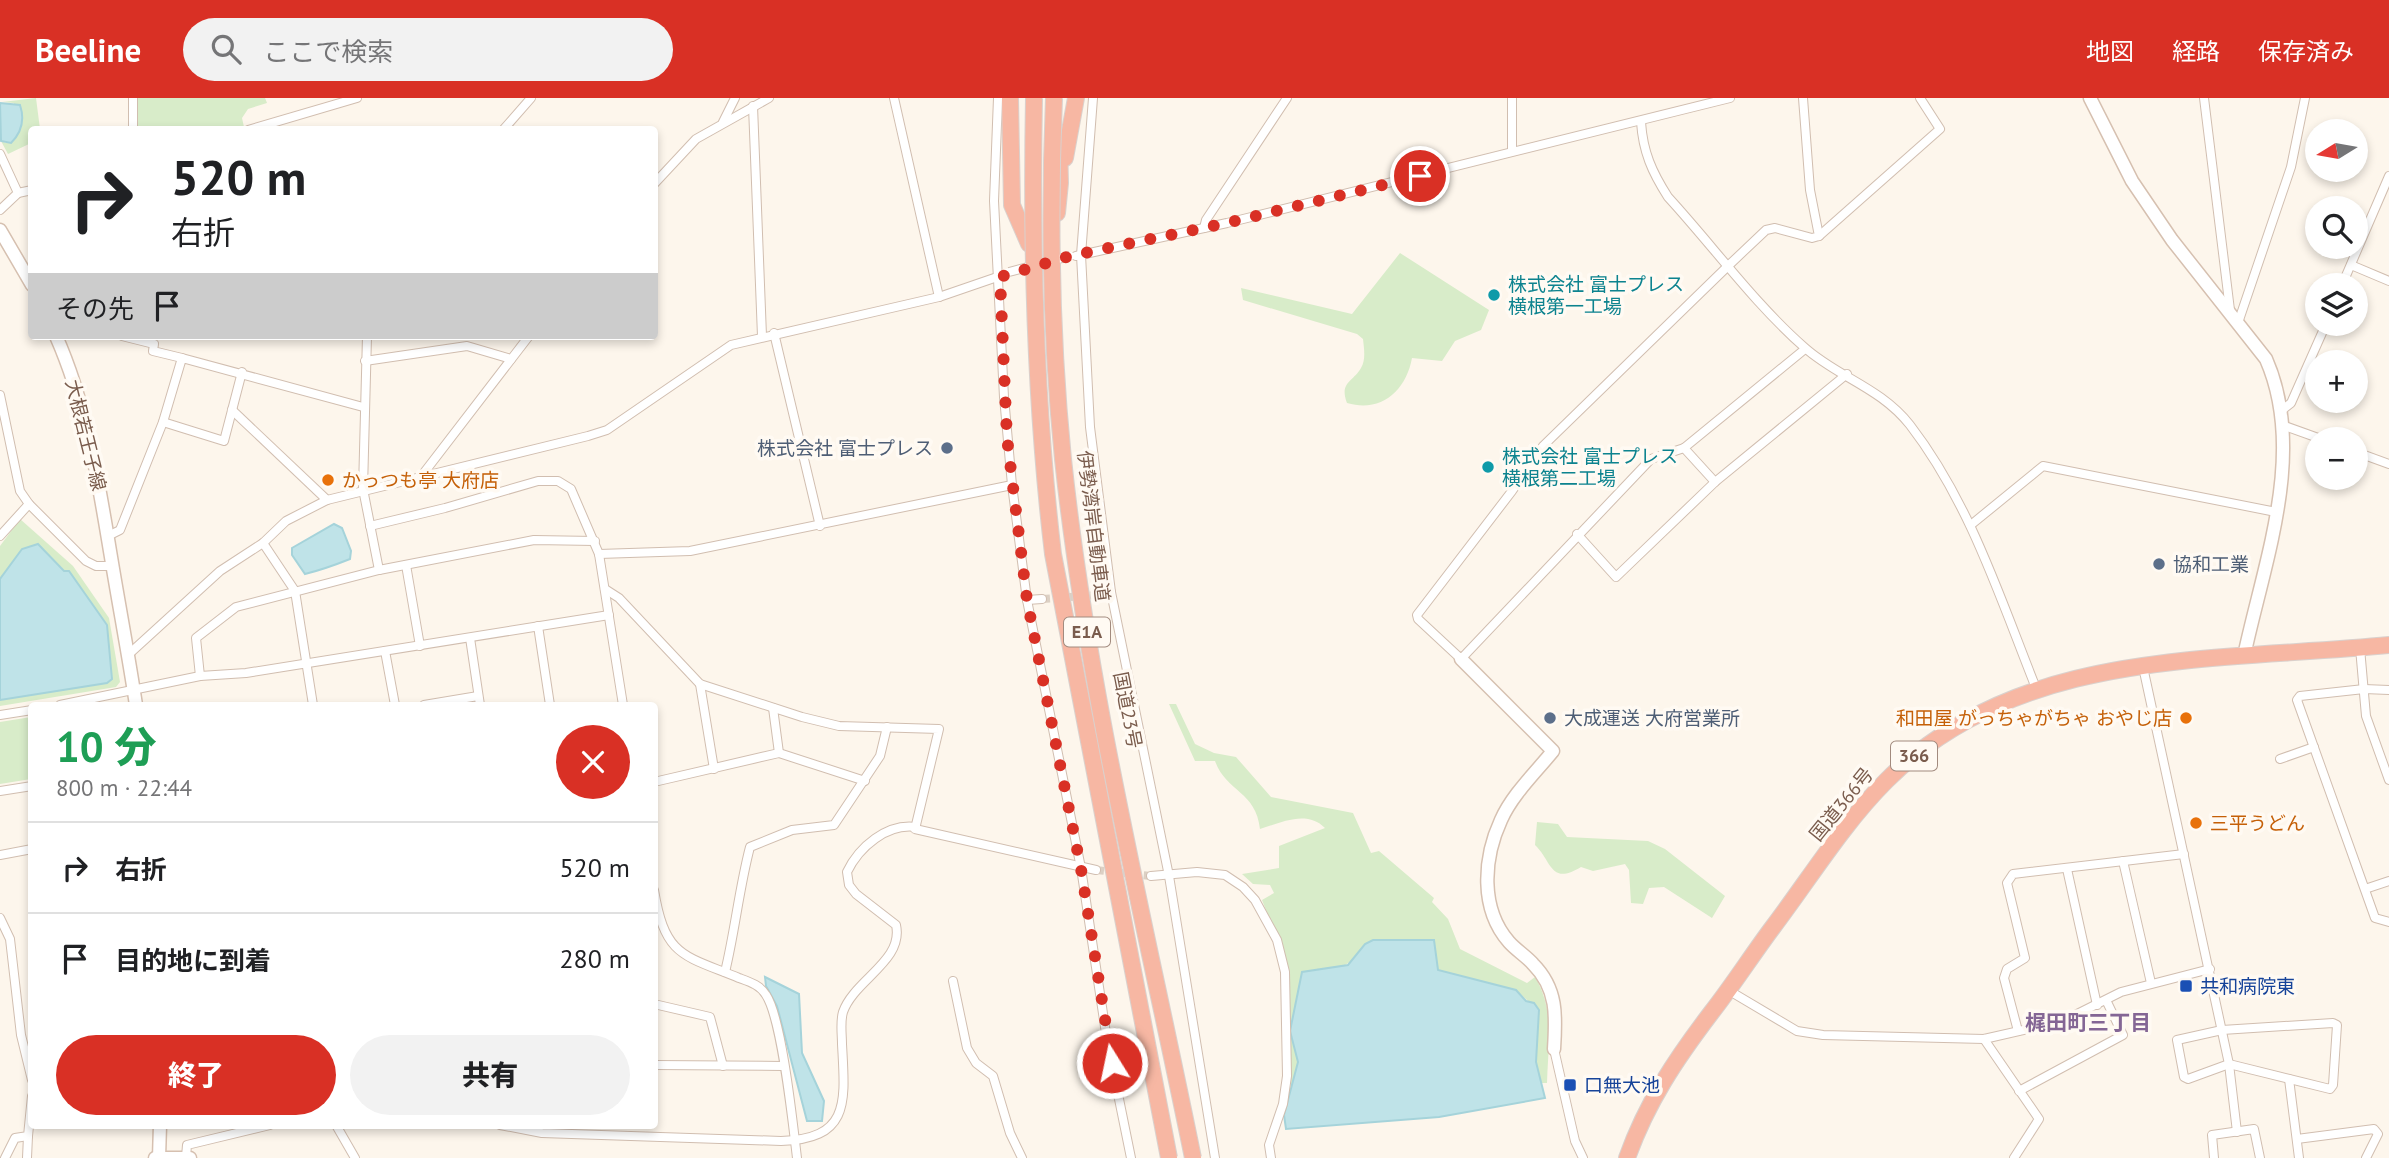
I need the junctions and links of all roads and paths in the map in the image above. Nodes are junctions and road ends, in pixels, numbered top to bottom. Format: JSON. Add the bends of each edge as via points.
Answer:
{"nodes":[{"id":1,"x":133,"y":98,"type":"edge"},
{"id":2,"x":357,"y":98,"type":"edge"},
{"id":3,"x":531,"y":98,"type":"edge"},
{"id":4,"x":735,"y":98,"type":"edge"},
{"id":5,"x":769,"y":98,"type":"edge"},
{"id":6,"x":894,"y":98,"type":"edge"},
{"id":7,"x":998,"y":98,"type":"edge"},
{"id":8,"x":1010,"y":98,"type":"edge"},
{"id":9,"x":1033,"y":98,"type":"edge"},
{"id":10,"x":1076,"y":98,"type":"edge"},
{"id":11,"x":1093,"y":98,"type":"edge"},
{"id":12,"x":1287,"y":98,"type":"edge"},
{"id":13,"x":1512,"y":98,"type":"edge"},
{"id":14,"x":1730,"y":98,"type":"edge"},
{"id":15,"x":1803,"y":98,"type":"edge"},
{"id":16,"x":1920,"y":98,"type":"edge"},
{"id":17,"x":2090,"y":98,"type":"edge"},
{"id":18,"x":2204,"y":98,"type":"edge"},
{"id":19,"x":2305,"y":98,"type":"edge"},
{"id":20,"x":1057,"y":100,"type":"edge"},
{"id":21,"x":753,"y":106,"type":"junction"},
{"id":22,"x":723,"y":122,"type":"junction"},
{"id":23,"x":1641,"y":122,"type":"junction"},
{"id":24,"x":133,"y":126,"type":"edge"},
{"id":25,"x":262,"y":126,"type":"edge"},
{"id":26,"x":506,"y":126,"type":"edge"},
{"id":27,"x":1512,"y":150,"type":"junction"},
{"id":28,"x":0,"y":154,"type":"edge"},
{"id":29,"x":2389,"y":176,"type":"edge"},
{"id":30,"x":658,"y":180,"type":"edge"},
{"id":31,"x":1060,"y":183,"type":"junction"},
{"id":32,"x":28,"y":191,"type":"edge"},
{"id":33,"x":18,"y":193,"type":"junction"},
{"id":34,"x":0,"y":210,"type":"edge"},
{"id":35,"x":1204,"y":228,"type":"junction"},
{"id":36,"x":0,"y":230,"type":"edge"},
{"id":37,"x":1819,"y":236,"type":"junction"},
{"id":38,"x":1029,"y":244,"type":"junction"},
{"id":39,"x":1082,"y":255,"type":"junction"},
{"id":40,"x":1729,"y":265,"type":"junction"},
{"id":41,"x":2351,"y":265,"type":"junction"},
{"id":42,"x":2347,"y":273,"type":"edge"},
{"id":43,"x":1000,"y":277,"type":"junction"},
{"id":44,"x":28,"y":278,"type":"edge"},
{"id":45,"x":2389,"y":281,"type":"edge"},
{"id":46,"x":939,"y":297,"type":"junction"},
{"id":47,"x":2234,"y":318,"type":"junction"},
{"id":48,"x":774,"y":333,"type":"junction"},
{"id":49,"x":762,"y":336,"type":"junction"},
{"id":50,"x":2321,"y":336,"type":"edge"},
{"id":51,"x":57,"y":340,"type":"edge"},
{"id":52,"x":138,"y":340,"type":"edge"},
{"id":53,"x":367,"y":340,"type":"edge"},
{"id":54,"x":526,"y":340,"type":"edge"},
{"id":55,"x":1805,"y":349,"type":"junction"},
{"id":56,"x":181,"y":358,"type":"junction"},
{"id":57,"x":511,"y":359,"type":"junction"},
{"id":58,"x":365,"y":361,"type":"junction"},
{"id":59,"x":242,"y":372,"type":"junction"},
{"id":60,"x":1847,"y":374,"type":"junction"},
{"id":61,"x":0,"y":395,"type":"edge"},
{"id":62,"x":363,"y":407,"type":"junction"},
{"id":63,"x":232,"y":410,"type":"junction"},
{"id":64,"x":2282,"y":410,"type":"junction"},
{"id":65,"x":163,"y":422,"type":"junction"},
{"id":66,"x":2282,"y":425,"type":"junction"},
{"id":67,"x":2305,"y":433,"type":"edge"},
{"id":68,"x":1684,"y":448,"type":"junction"},
{"id":69,"x":2368,"y":456,"type":"edge"},
{"id":70,"x":2389,"y":464,"type":"edge"},
{"id":71,"x":422,"y":474,"type":"junction"},
{"id":72,"x":1714,"y":482,"type":"junction"},
{"id":73,"x":1012,"y":485,"type":"junction"},
{"id":74,"x":363,"y":489,"type":"junction"},
{"id":75,"x":327,"y":500,"type":"junction"},
{"id":76,"x":29,"y":504,"type":"junction"},
{"id":77,"x":2276,"y":512,"type":"junction"},
{"id":78,"x":1972,"y":524,"type":"junction"},
{"id":79,"x":370,"y":526,"type":"junction"},
{"id":80,"x":820,"y":526,"type":"junction"},
{"id":81,"x":1577,"y":534,"type":"junction"},
{"id":82,"x":0,"y":536,"type":"edge"},
{"id":83,"x":108,"y":536,"type":"junction"},
{"id":84,"x":595,"y":541,"type":"junction"},
{"id":85,"x":263,"y":543,"type":"junction"},
{"id":86,"x":599,"y":554,"type":"junction"},
{"id":87,"x":406,"y":565,"type":"junction"},
{"id":88,"x":113,"y":566,"type":"junction"},
{"id":89,"x":379,"y":570,"type":"junction"},
{"id":90,"x":605,"y":589,"type":"junction"},
{"id":91,"x":295,"y":591,"type":"junction"},
{"id":92,"x":1111,"y":592,"type":"junction"},
{"id":93,"x":1097,"y":595,"type":"tunnel mouth"},
{"id":94,"x":1042,"y":599,"type":"tunnel mouth"},
{"id":95,"x":1027,"y":600,"type":"junction"},
{"id":96,"x":609,"y":615,"type":"junction"},
{"id":97,"x":538,"y":626,"type":"junction"},
{"id":98,"x":470,"y":638,"type":"junction"},
{"id":99,"x":2389,"y":645,"type":"edge"},
{"id":100,"x":420,"y":646,"type":"junction"},
{"id":101,"x":2360,"y":648,"type":"junction"},
{"id":102,"x":385,"y":651,"type":"junction"},
{"id":103,"x":129,"y":654,"type":"junction"},
{"id":104,"x":2244,"y":656,"type":"junction"},
{"id":105,"x":1461,"y":659,"type":"junction"},
{"id":106,"x":307,"y":661,"type":"junction"},
{"id":107,"x":2143,"y":667,"type":"junction"},
{"id":108,"x":200,"y":676,"type":"junction"},
{"id":109,"x":700,"y":684,"type":"junction"},
{"id":110,"x":2036,"y":688,"type":"junction"},
{"id":111,"x":2364,"y":689,"type":"junction"},
{"id":112,"x":2389,"y":690,"type":"edge"},
{"id":113,"x":478,"y":696,"type":"junction"},
{"id":114,"x":135,"y":699,"type":"edge"},
{"id":115,"x":98,"y":702,"type":"edge"},
{"id":116,"x":313,"y":702,"type":"edge"},
{"id":117,"x":394,"y":702,"type":"edge"},
{"id":118,"x":442,"y":702,"type":"edge"},
{"id":119,"x":479,"y":702,"type":"edge"},
{"id":120,"x":550,"y":702,"type":"edge"},
{"id":121,"x":623,"y":702,"type":"edge"},
{"id":122,"x":773,"y":708,"type":"junction"},
{"id":123,"x":28,"y":711,"type":"edge"},
{"id":124,"x":0,"y":715,"type":"edge"},
{"id":125,"x":887,"y":727,"type":"junction"},
{"id":126,"x":2314,"y":747,"type":"junction"},
{"id":127,"x":779,"y":753,"type":"junction"},
{"id":128,"x":2280,"y":759,"type":"dead end"},
{"id":129,"x":714,"y":769,"type":"junction"},
{"id":130,"x":2389,"y":780,"type":"edge"},
{"id":131,"x":658,"y":781,"type":"edge"},
{"id":132,"x":865,"y":781,"type":"junction"},
{"id":133,"x":28,"y":787,"type":"edge"},
{"id":134,"x":0,"y":791,"type":"edge"},
{"id":135,"x":916,"y":827,"type":"junction"},
{"id":136,"x":28,"y":850,"type":"edge"},
{"id":137,"x":2184,"y":854,"type":"junction"},
{"id":138,"x":0,"y":855,"type":"edge"},
{"id":139,"x":2123,"y":861,"type":"junction"},
{"id":140,"x":1081,"y":869,"type":"junction"},
{"id":141,"x":2067,"y":869,"type":"junction"},
{"id":142,"x":1096,"y":870,"type":"tunnel mouth"},
{"id":143,"x":1151,"y":876,"type":"tunnel mouth"},
{"id":144,"x":1168,"y":876,"type":"junction"},
{"id":145,"x":2389,"y":881,"type":"edge"},
{"id":146,"x":2365,"y":889,"type":"junction"},
{"id":147,"x":658,"y":913,"type":"edge"},
{"id":148,"x":0,"y":918,"type":"edge"},
{"id":149,"x":2389,"y":922,"type":"edge"},
{"id":150,"x":2210,"y":969,"type":"junction"},
{"id":151,"x":725,"y":972,"type":"junction"},
{"id":152,"x":953,"y":981,"type":"dead end"},
{"id":153,"x":2151,"y":983,"type":"junction"},
{"id":154,"x":1728,"y":990,"type":"junction"},
{"id":155,"x":2106,"y":1000,"type":"junction"},
{"id":156,"x":658,"y":1005,"type":"edge"},
{"id":157,"x":2097,"y":1005,"type":"junction"},
{"id":158,"x":2222,"y":1030,"type":"junction"},
{"id":159,"x":2018,"y":1031,"type":"junction"},
{"id":160,"x":1984,"y":1040,"type":"junction"},
{"id":161,"x":1553,"y":1049,"type":"joint"},
{"id":162,"x":28,"y":1064,"type":"edge"},
{"id":163,"x":2229,"y":1064,"type":"junction"},
{"id":164,"x":658,"y":1065,"type":"edge"},
{"id":165,"x":723,"y":1066,"type":"junction"},
{"id":166,"x":783,"y":1066,"type":"junction"},
{"id":167,"x":2289,"y":1079,"type":"junction"},
{"id":168,"x":2019,"y":1091,"type":"junction"},
{"id":169,"x":29,"y":1129,"type":"edge"},
{"id":170,"x":160,"y":1129,"type":"edge"},
{"id":171,"x":253,"y":1129,"type":"edge"},
{"id":172,"x":338,"y":1129,"type":"edge"},
{"id":173,"x":521,"y":1129,"type":"edge"},
{"id":174,"x":2237,"y":1132,"type":"junction"},
{"id":175,"x":28,"y":1136,"type":"junction"},
{"id":176,"x":2297,"y":1139,"type":"junction"},
{"id":177,"x":795,"y":1141,"type":"junction"},
{"id":178,"x":5,"y":1158,"type":"edge"},
{"id":179,"x":27,"y":1158,"type":"edge"},
{"id":180,"x":158,"y":1158,"type":"edge"},
{"id":181,"x":188,"y":1158,"type":"edge"},
{"id":182,"x":355,"y":1158,"type":"edge"},
{"id":183,"x":797,"y":1158,"type":"edge"},
{"id":184,"x":1022,"y":1158,"type":"edge"},
{"id":185,"x":1131,"y":1158,"type":"edge"},
{"id":186,"x":1167,"y":1158,"type":"edge"},
{"id":187,"x":1195,"y":1158,"type":"edge"},
{"id":188,"x":1215,"y":1158,"type":"edge"},
{"id":189,"x":1271,"y":1158,"type":"edge"},
{"id":190,"x":1583,"y":1158,"type":"edge"},
{"id":191,"x":1628,"y":1158,"type":"edge"},
{"id":192,"x":2014,"y":1158,"type":"edge"},
{"id":193,"x":2214,"y":1158,"type":"edge"},
{"id":194,"x":2260,"y":1158,"type":"edge"},
{"id":195,"x":2300,"y":1158,"type":"edge"},
{"id":196,"x":2366,"y":1158,"type":"edge"}],
"edges":[{"from":1,"to":24,"type":"street"},
{"from":2,"to":25,"type":"street"},
{"from":3,"to":26,"type":"street"},
{"from":4,"to":22,"type":"street"},
{"from":5,"to":21,"type":"street"},
{"from":6,"to":46,"type":"street"},
{"from":7,"to":43,"type":"street","via":[[994,201]]},
{"from":8,"to":38,"type":"highway","via":[[1012,205]]},
{"from":9,"to":38,"type":"highway"},
{"from":9,"to":186,"type":"highway","number":"E1A","bridge":true,"via":[[1033,315],[1053,554]]},
{"from":10,"to":31,"type":"highway"},
{"from":11,"to":39,"type":"street"},
{"from":12,"to":35,"type":"street"},
{"from":13,"to":27,"type":"street"},
{"from":14,"to":23,"type":"street"},
{"from":15,"to":37,"type":"street","via":[[1810,190]]},
{"from":16,"to":37,"type":"street","via":[[1940,129]]},
{"from":17,"to":47,"type":"street","via":[[2132,181]]},
{"from":18,"to":47,"type":"street"},
{"from":19,"to":47,"type":"street","via":[[2291,167]]},
{"from":20,"to":31,"type":"highway","name":"国道23号"},
{"from":20,"to":187,"type":"highway","name":"伊勢湾岸自動車道","number":"E1A","bridge":true,"via":[[1052,309],[1063,459],[1107,736]]},
{"from":21,"to":22,"type":"street"},
{"from":21,"to":49,"type":"street"},
{"from":22,"to":30,"type":"street","via":[[696,139]]},
{"from":23,"to":27,"type":"street"},
{"from":23,"to":40,"type":"street","via":[[1643,149],[1651,170],[1668,197]]},
{"from":27,"to":35,"type":"street"},
{"from":28,"to":33,"type":"street"},
{"from":29,"to":41,"type":"street"},
{"from":31,"to":187,"type":"highway","name":"国道23号","via":[[1055,229],[1058,365],[1075,537]]},
{"from":32,"to":33,"type":"street"},
{"from":33,"to":34,"type":"street"},
{"from":35,"to":39,"type":"street"},
{"from":36,"to":44,"type":"street"},
{"from":37,"to":40,"type":"street","via":[[1766,230]]},
{"from":38,"to":186,"type":"highway","via":[[1039,451],[1051,550]]},
{"from":39,"to":43,"type":"street","bridge":true},
{"from":39,"to":92,"type":"street","via":[[1090,427]]},
{"from":40,"to":55,"type":"street"},
{"from":40,"to":105,"type":"street","via":[[1543,446],[1417,615]]},
{"from":41,"to":42,"type":"street"},
{"from":41,"to":45,"type":"street"},
{"from":43,"to":46,"type":"street"},
{"from":43,"to":73,"type":"street"},
{"from":46,"to":48,"type":"street"},
{"from":47,"to":64,"type":"street","via":[[2266,359]]},
{"from":48,"to":49,"type":"street"},
{"from":48,"to":80,"type":"street"},
{"from":49,"to":71,"type":"street","via":[[715,354],[607,430]]},
{"from":50,"to":64,"type":"street","via":[[2291,403]]},
{"from":51,"to":83,"type":"street","name":"大根若王子線","via":[[81,404]]},
{"from":52,"to":56,"type":"street","via":[[154,344],[153,351]]},
{"from":53,"to":58,"type":"street"},
{"from":54,"to":57,"type":"street"},
{"from":55,"to":60,"type":"street"},
{"from":55,"to":68,"type":"street"},
{"from":56,"to":59,"type":"street"},
{"from":56,"to":65,"type":"street"},
{"from":57,"to":58,"type":"street","via":[[467,346]]},
{"from":57,"to":71,"type":"street"},
{"from":58,"to":62,"type":"street"},
{"from":59,"to":62,"type":"street"},
{"from":59,"to":63,"type":"street"},
{"from":60,"to":72,"type":"street"},
{"from":60,"to":78,"type":"street","via":[[1909,424]]},
{"from":61,"to":76,"type":"street","via":[[20,491]]},
{"from":62,"to":74,"type":"street"},
{"from":63,"to":65,"type":"street","via":[[224,441]]},
{"from":63,"to":75,"type":"street"},
{"from":64,"to":66,"type":"street"},
{"from":65,"to":83,"type":"street","via":[[120,530]]},
{"from":66,"to":67,"type":"street"},
{"from":66,"to":77,"type":"street"},
{"from":68,"to":72,"type":"street"},
{"from":68,"to":81,"type":"street","via":[[1651,459]]},
{"from":69,"to":70,"type":"street"},
{"from":71,"to":74,"type":"street"},
{"from":72,"to":81,"type":"street","via":[[1616,577]]},
{"from":73,"to":80,"type":"street"},
{"from":73,"to":95,"type":"street"},
{"from":74,"to":75,"type":"street"},
{"from":74,"to":79,"type":"street"},
{"from":75,"to":85,"type":"street","via":[[286,522]]},
{"from":76,"to":82,"type":"street"},
{"from":76,"to":88,"type":"street","via":[[86,561]]},
{"from":77,"to":78,"type":"street","via":[[2043,466]]},
{"from":77,"to":104,"type":"street"},
{"from":78,"to":110,"type":"street"},
{"from":79,"to":84,"type":"street","via":[[538,481],[558,481],[572,489]]},
{"from":79,"to":89,"type":"street"},
{"from":80,"to":86,"type":"street","via":[[690,551]]},
{"from":81,"to":105,"type":"street"},
{"from":83,"to":88,"type":"street","name":"大根若王子線"},
{"from":84,"to":86,"type":"street"},
{"from":84,"to":87,"type":"street","via":[[534,540]]},
{"from":85,"to":91,"type":"street"},
{"from":85,"to":103,"type":"street","via":[[220,571]]},
{"from":86,"to":90,"type":"street"},
{"from":87,"to":89,"type":"street"},
{"from":87,"to":100,"type":"street"},
{"from":88,"to":103,"type":"street","name":"大根若王子線"},
{"from":89,"to":91,"type":"street"},
{"from":90,"to":96,"type":"street"},
{"from":90,"to":109,"type":"street","via":[[619,598]]},
{"from":91,"to":106,"type":"street"},
{"from":91,"to":108,"type":"street","via":[[236,607],[196,638]]},
{"from":92,"to":93,"type":"street"},
{"from":92,"to":144,"type":"street"},
{"from":94,"to":95,"type":"street"},
{"from":95,"to":140,"type":"street"},
{"from":96,"to":97,"type":"street"},
{"from":96,"to":121,"type":"street"},
{"from":97,"to":98,"type":"street"},
{"from":97,"to":120,"type":"street"},
{"from":98,"to":100,"type":"street"},
{"from":98,"to":113,"type":"street"},
{"from":99,"to":101,"type":"highway","name":"国道366号","number":"366"},
{"from":100,"to":102,"type":"street"},
{"from":101,"to":104,"type":"highway","name":"国道366号","number":"366"},
{"from":101,"to":111,"type":"street"},
{"from":102,"to":106,"type":"street"},
{"from":102,"to":117,"type":"street"},
{"from":103,"to":114,"type":"street","name":"大根若王子線"},
{"from":104,"to":107,"type":"highway","name":"国道366号","number":"366"},
{"from":105,"to":161,"type":"street","via":[[1553,751],[1501,818],[1486,886],[1493,918],[1549,984],[1556,1007]]},
{"from":106,"to":108,"type":"street"},
{"from":106,"to":116,"type":"street"},
{"from":107,"to":110,"type":"highway","name":"国道366号","number":"366","via":[[2098,672]]},
{"from":107,"to":137,"type":"street"},
{"from":108,"to":114,"type":"street"},
{"from":109,"to":122,"type":"street"},
{"from":109,"to":129,"type":"street"},
{"from":110,"to":154,"type":"highway","name":"国道366号","number":"366","via":[[1987,708],[1950,730],[1887,780]]},
{"from":111,"to":112,"type":"street"},
{"from":111,"to":126,"type":"street","via":[[2300,696],[2297,700]]},
{"from":111,"to":130,"type":"street","via":[[2366,716]]},
{"from":113,"to":118,"type":"street"},
{"from":113,"to":119,"type":"street"},
{"from":114,"to":115,"type":"street"},
{"from":122,"to":125,"type":"street","via":[[839,726]]},
{"from":122,"to":127,"type":"street"},
{"from":123,"to":124,"type":"street"},
{"from":125,"to":132,"type":"street","via":[[880,756]]},
{"from":125,"to":135,"type":"street","via":[[939,729]]},
{"from":126,"to":128,"type":"street"},
{"from":126,"to":146,"type":"street"},
{"from":127,"to":129,"type":"street"},
{"from":127,"to":132,"type":"street"},
{"from":129,"to":131,"type":"street"},
{"from":132,"to":151,"type":"street","via":[[834,825],[792,830],[750,847]]},
{"from":133,"to":134,"type":"street"},
{"from":135,"to":140,"type":"street"},
{"from":135,"to":177,"type":"street","via":[[897,826],[869,844],[847,872],[856,894],[896,925],[896,941],[889,956],[854,990],[842,1014],[844,1078],[836,1121],[817,1136]]},
{"from":136,"to":138,"type":"street"},
{"from":137,"to":139,"type":"street"},
{"from":137,"to":150,"type":"street"},
{"from":139,"to":141,"type":"street"},
{"from":139,"to":153,"type":"street"},
{"from":140,"to":142,"type":"street"},
{"from":140,"to":185,"type":"street","via":[[1107,1040]]},
{"from":141,"to":157,"type":"street"},
{"from":141,"to":159,"type":"street","via":[[2013,874],[2007,883],[2025,958],[2007,969],[2004,978]]},
{"from":143,"to":144,"type":"street"},
{"from":144,"to":188,"type":"street"},
{"from":144,"to":189,"type":"street","via":[[1225,875],[1255,900],[1278,940],[1285,972],[1287,1076],[1269,1145]]},
{"from":145,"to":146,"type":"street"},
{"from":146,"to":149,"type":"street","via":[[2375,918]]},
{"from":147,"to":151,"type":"street","via":[[674,947],[704,966]]},
{"from":148,"to":162,"type":"street","via":[[10,939]]},
{"from":150,"to":153,"type":"street"},
{"from":150,"to":158,"type":"street"},
{"from":151,"to":166,"type":"street","via":[[757,985],[766,995]]},
{"from":152,"to":184,"type":"street","via":[[967,1048],[976,1063],[993,1076]]},
{"from":153,"to":155,"type":"street"},
{"from":154,"to":160,"type":"street","via":[[1797,1031]]},
{"from":154,"to":191,"type":"highway","name":"国道366号","number":"366","via":[[1651,1099]]},
{"from":155,"to":157,"type":"street"},
{"from":155,"to":168,"type":"street","via":[[2123,1035]]},
{"from":156,"to":165,"type":"street","via":[[710,1017]]},
{"from":157,"to":159,"type":"street","via":[[2063,1021]]},
{"from":158,"to":163,"type":"street"},
{"from":158,"to":163,"type":"street","via":[[2176,1043],[2188,1079]]},
{"from":158,"to":167,"type":"street","via":[[2337,1025],[2330,1089]]},
{"from":159,"to":160,"type":"street"},
{"from":160,"to":168,"type":"street"},
{"from":161,"to":190,"type":"street"},
{"from":163,"to":167,"type":"street"},
{"from":163,"to":174,"type":"street"},
{"from":164,"to":165,"type":"street"},
{"from":165,"to":166,"type":"street"},
{"from":166,"to":177,"type":"street"},
{"from":167,"to":176,"type":"street"},
{"from":168,"to":192,"type":"street","via":[[2039,1119]]},
{"from":169,"to":175,"type":"street"},
{"from":170,"to":180,"type":"street"},
{"from":171,"to":181,"type":"street","via":[[187,1145]]},
{"from":172,"to":182,"type":"street"},
{"from":173,"to":177,"type":"street"},
{"from":174,"to":193,"type":"street","via":[[2213,1135]]},
{"from":174,"to":194,"type":"street","via":[[2256,1131]]},
{"from":175,"to":178,"type":"street","via":[[15,1138]]},
{"from":175,"to":179,"type":"street"},
{"from":176,"to":195,"type":"street"},
{"from":176,"to":196,"type":"street","via":[[2374,1129],[2378,1134]]},
{"from":177,"to":183,"type":"street"},
{"from":180,"to":181,"type":"street"}]}
